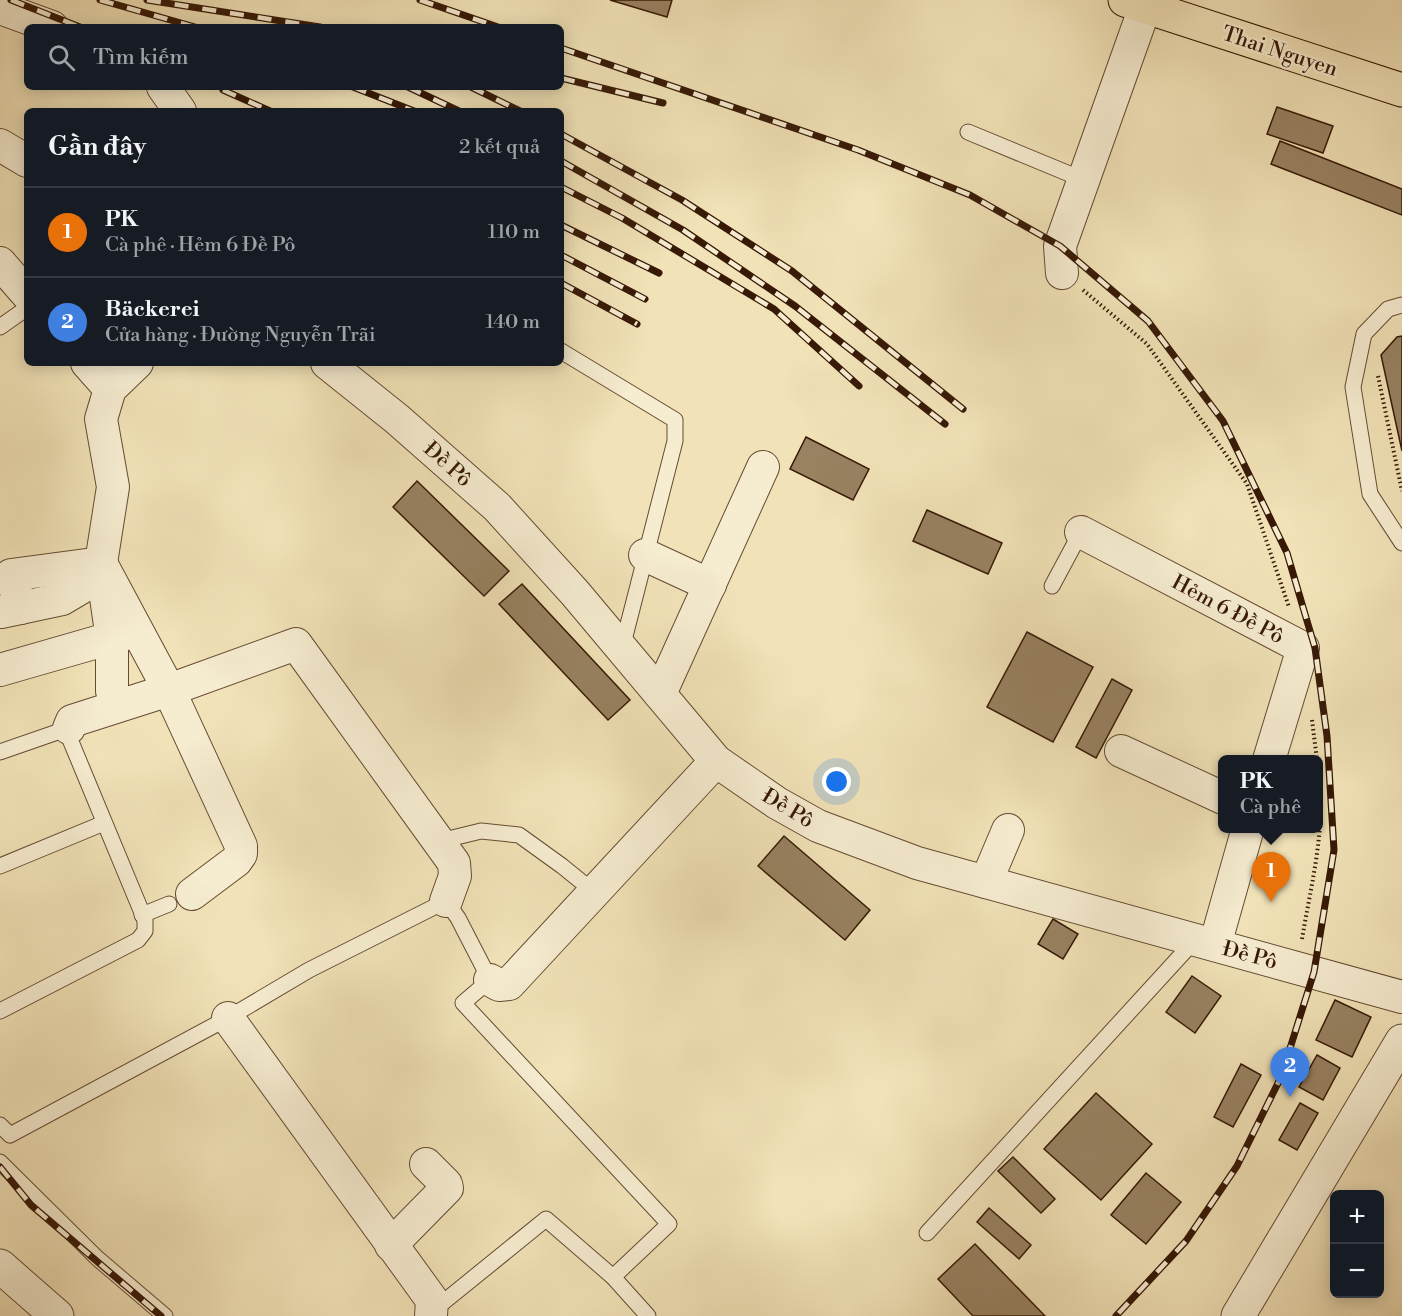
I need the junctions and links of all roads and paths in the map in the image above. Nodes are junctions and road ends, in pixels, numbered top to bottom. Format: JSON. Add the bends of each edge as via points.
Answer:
{"nodes":[{"id":1,"x":1135,"y":3,"type":"edge"},
{"id":2,"x":0,"y":8,"type":"edge"},
{"id":3,"x":44,"y":24,"type":"edge"},
{"id":4,"x":165,"y":90,"type":"edge"},
{"id":5,"x":1402,"y":90,"type":"edge"},
{"id":6,"x":178,"y":108,"type":"edge"},
{"id":7,"x":968,"y":132,"type":"dead end"},
{"id":8,"x":1084,"y":180,"type":"junction"},
{"id":9,"x":0,"y":263,"type":"edge"},
{"id":10,"x":1062,"y":273,"type":"joint"},
{"id":11,"x":24,"y":291,"type":"edge"},
{"id":12,"x":1402,"y":305,"type":"edge"},
{"id":13,"x":24,"y":310,"type":"edge"},
{"id":14,"x":0,"y":327,"type":"edge"},
{"id":15,"x":564,"y":353,"type":"edge"},
{"id":16,"x":90,"y":366,"type":"edge"},
{"id":17,"x":134,"y":366,"type":"edge"},
{"id":18,"x":331,"y":366,"type":"edge"},
{"id":19,"x":1378,"y":375,"type":"dead end"},
{"id":20,"x":110,"y":389,"type":"junction"},
{"id":21,"x":763,"y":467,"type":"dead end"},
{"id":22,"x":1402,"y":491,"type":"edge"},
{"id":23,"x":1081,"y":532,"type":"joint"},
{"id":24,"x":1402,"y":543,"type":"edge"},
{"id":25,"x":645,"y":555,"type":"junction"},
{"id":26,"x":101,"y":563,"type":"junction"},
{"id":27,"x":710,"y":585,"type":"junction"},
{"id":28,"x":1052,"y":586,"type":"dead end"},
{"id":29,"x":10,"y":610,"type":"edge"},
{"id":30,"x":125,"y":635,"type":"junction"},
{"id":31,"x":622,"y":648,"type":"junction"},
{"id":32,"x":1303,"y":648,"type":"junction"},
{"id":33,"x":0,"y":670,"type":"edge"},
{"id":34,"x":169,"y":690,"type":"junction"},
{"id":35,"x":660,"y":694,"type":"junction"},
{"id":36,"x":116,"y":706,"type":"junction"},
{"id":37,"x":1311,"y":712,"type":"dead end"},
{"id":38,"x":69,"y":728,"type":"junction"},
{"id":39,"x":1121,"y":750,"type":"dead end"},
{"id":40,"x":0,"y":752,"type":"edge"},
{"id":41,"x":1270,"y":755,"type":"edge"},
{"id":42,"x":1316,"y":755,"type":"edge"},
{"id":43,"x":716,"y":761,"type":"junction"},
{"id":44,"x":1218,"y":796,"type":"edge"},
{"id":45,"x":105,"y":823,"type":"junction"},
{"id":46,"x":1008,"y":830,"type":"dead end"},
{"id":47,"x":1246,"y":833,"type":"edge"},
{"id":48,"x":1319,"y":833,"type":"edge"},
{"id":49,"x":440,"y":841,"type":"junction"},
{"id":50,"x":0,"y":866,"type":"edge"},
{"id":51,"x":986,"y":882,"type":"junction"},
{"id":52,"x":594,"y":892,"type":"junction"},
{"id":53,"x":181,"y":899,"type":"joint"},
{"id":54,"x":446,"y":901,"type":"junction"},
{"id":55,"x":142,"y":915,"type":"junction"},
{"id":56,"x":1205,"y":943,"type":"junction"},
{"id":57,"x":1297,"y":968,"type":"junction"},
{"id":58,"x":490,"y":980,"type":"junction"},
{"id":59,"x":1402,"y":997,"type":"edge"},
{"id":60,"x":0,"y":1011,"type":"edge"},
{"id":61,"x":228,"y":1018,"type":"junction"},
{"id":62,"x":1400,"y":1051,"type":"edge"},
{"id":63,"x":0,"y":1125,"type":"edge"},
{"id":64,"x":0,"y":1162,"type":"edge"},
{"id":65,"x":426,"y":1164,"type":"dead end"},
{"id":66,"x":927,"y":1233,"type":"dead end"},
{"id":67,"x":391,"y":1245,"type":"junction"},
{"id":68,"x":0,"y":1266,"type":"edge"},
{"id":69,"x":613,"y":1277,"type":"junction"},
{"id":70,"x":436,"y":1313,"type":"edge"},
{"id":71,"x":57,"y":1316,"type":"edge"},
{"id":72,"x":165,"y":1316,"type":"edge"},
{"id":73,"x":648,"y":1316,"type":"edge"},
{"id":74,"x":1238,"y":1316,"type":"edge"}],
"edges":[{"from":1,"to":5,"type":"main road","name":"Thai Nguyen"},
{"from":1,"to":8,"type":"street"},
{"from":2,"to":3,"type":"street"},
{"from":4,"to":6,"type":"street"},
{"from":7,"to":8,"type":"lane"},
{"from":8,"to":10,"type":"street","via":[[1060,246]]},
{"from":9,"to":11,"type":"street"},
{"from":10,"to":32,"type":"path","via":[[1147,344],[1247,484]]},
{"from":12,"to":24,"type":"lane","via":[[1388,309],[1364,334],[1353,387],[1370,494]]},
{"from":13,"to":14,"type":"lane"},
{"from":15,"to":25,"type":"lane","via":[[675,420],[675,441]]},
{"from":16,"to":20,"type":"street"},
{"from":17,"to":20,"type":"street"},
{"from":18,"to":31,"type":"street","name":"Đề Pô","via":[[497,507]]},
{"from":19,"to":22,"type":"path"},
{"from":20,"to":26,"type":"street","via":[[101,419],[113,487]]},
{"from":21,"to":27,"type":"street"},
{"from":23,"to":28,"type":"lane"},
{"from":23,"to":32,"type":"street","name":"Hẻm 6 Đề Pô"},
{"from":25,"to":27,"type":"street"},
{"from":25,"to":31,"type":"lane"},
{"from":26,"to":29,"type":"street","via":[[84,586],[62,598]]},
{"from":26,"to":30,"type":"street"},
{"from":27,"to":35,"type":"street"},
{"from":30,"to":33,"type":"street"},
{"from":30,"to":34,"type":"street"},
{"from":30,"to":36,"type":"street","via":[[112,692]]},
{"from":31,"to":35,"type":"street","name":"Đề Pô"},
{"from":32,"to":41,"type":"street","name":"Hẻm 6 Đề Pô"},
{"from":34,"to":36,"type":"street"},
{"from":34,"to":49,"type":"street","via":[[296,644]]},
{"from":34,"to":53,"type":"street","via":[[241,846],[236,861]]},
{"from":35,"to":43,"type":"street","name":"Đề Pô"},
{"from":36,"to":38,"type":"street","via":[[72,721]]},
{"from":37,"to":42,"type":"path"},
{"from":38,"to":40,"type":"lane"},
{"from":38,"to":45,"type":"lane","via":[[69,737]]},
{"from":39,"to":44,"type":"street"},
{"from":43,"to":51,"type":"street","name":"Đề Pô","via":[[818,826]]},
{"from":43,"to":52,"type":"street"},
{"from":45,"to":50,"type":"lane"},
{"from":45,"to":55,"type":"lane"},
{"from":46,"to":51,"type":"street"},
{"from":47,"to":56,"type":"street"},
{"from":48,"to":57,"type":"path"},
{"from":49,"to":52,"type":"lane","via":[[481,831],[519,835]]},
{"from":49,"to":54,"type":"street","via":[[454,862],[455,876]]},
{"from":51,"to":56,"type":"street","name":"Đề Pô"},
{"from":52,"to":58,"type":"street","via":[[509,984],[499,985]]},
{"from":53,"to":55,"type":"lane"},
{"from":54,"to":58,"type":"lane"},
{"from":54,"to":61,"type":"lane","via":[[309,970]]},
{"from":55,"to":60,"type":"lane","via":[[145,931],[138,940]]},
{"from":56,"to":57,"type":"street","name":"Đề Pô"},
{"from":56,"to":66,"type":"lane"},
{"from":57,"to":59,"type":"street","name":"Đề Pô"},
{"from":58,"to":69,"type":"lane","via":[[463,1003],[669,1224]]},
{"from":61,"to":63,"type":"lane","via":[[10,1135]]},
{"from":61,"to":67,"type":"street"},
{"from":62,"to":74,"type":"street"},
{"from":64,"to":72,"type":"lane","via":[[97,1258]]},
{"from":65,"to":67,"type":"street","via":[[447,1188]]},
{"from":67,"to":70,"type":"street","via":[[432,1300]]},
{"from":68,"to":71,"type":"street"},
{"from":69,"to":70,"type":"lane","via":[[546,1219]]},
{"from":69,"to":73,"type":"lane"}]}
